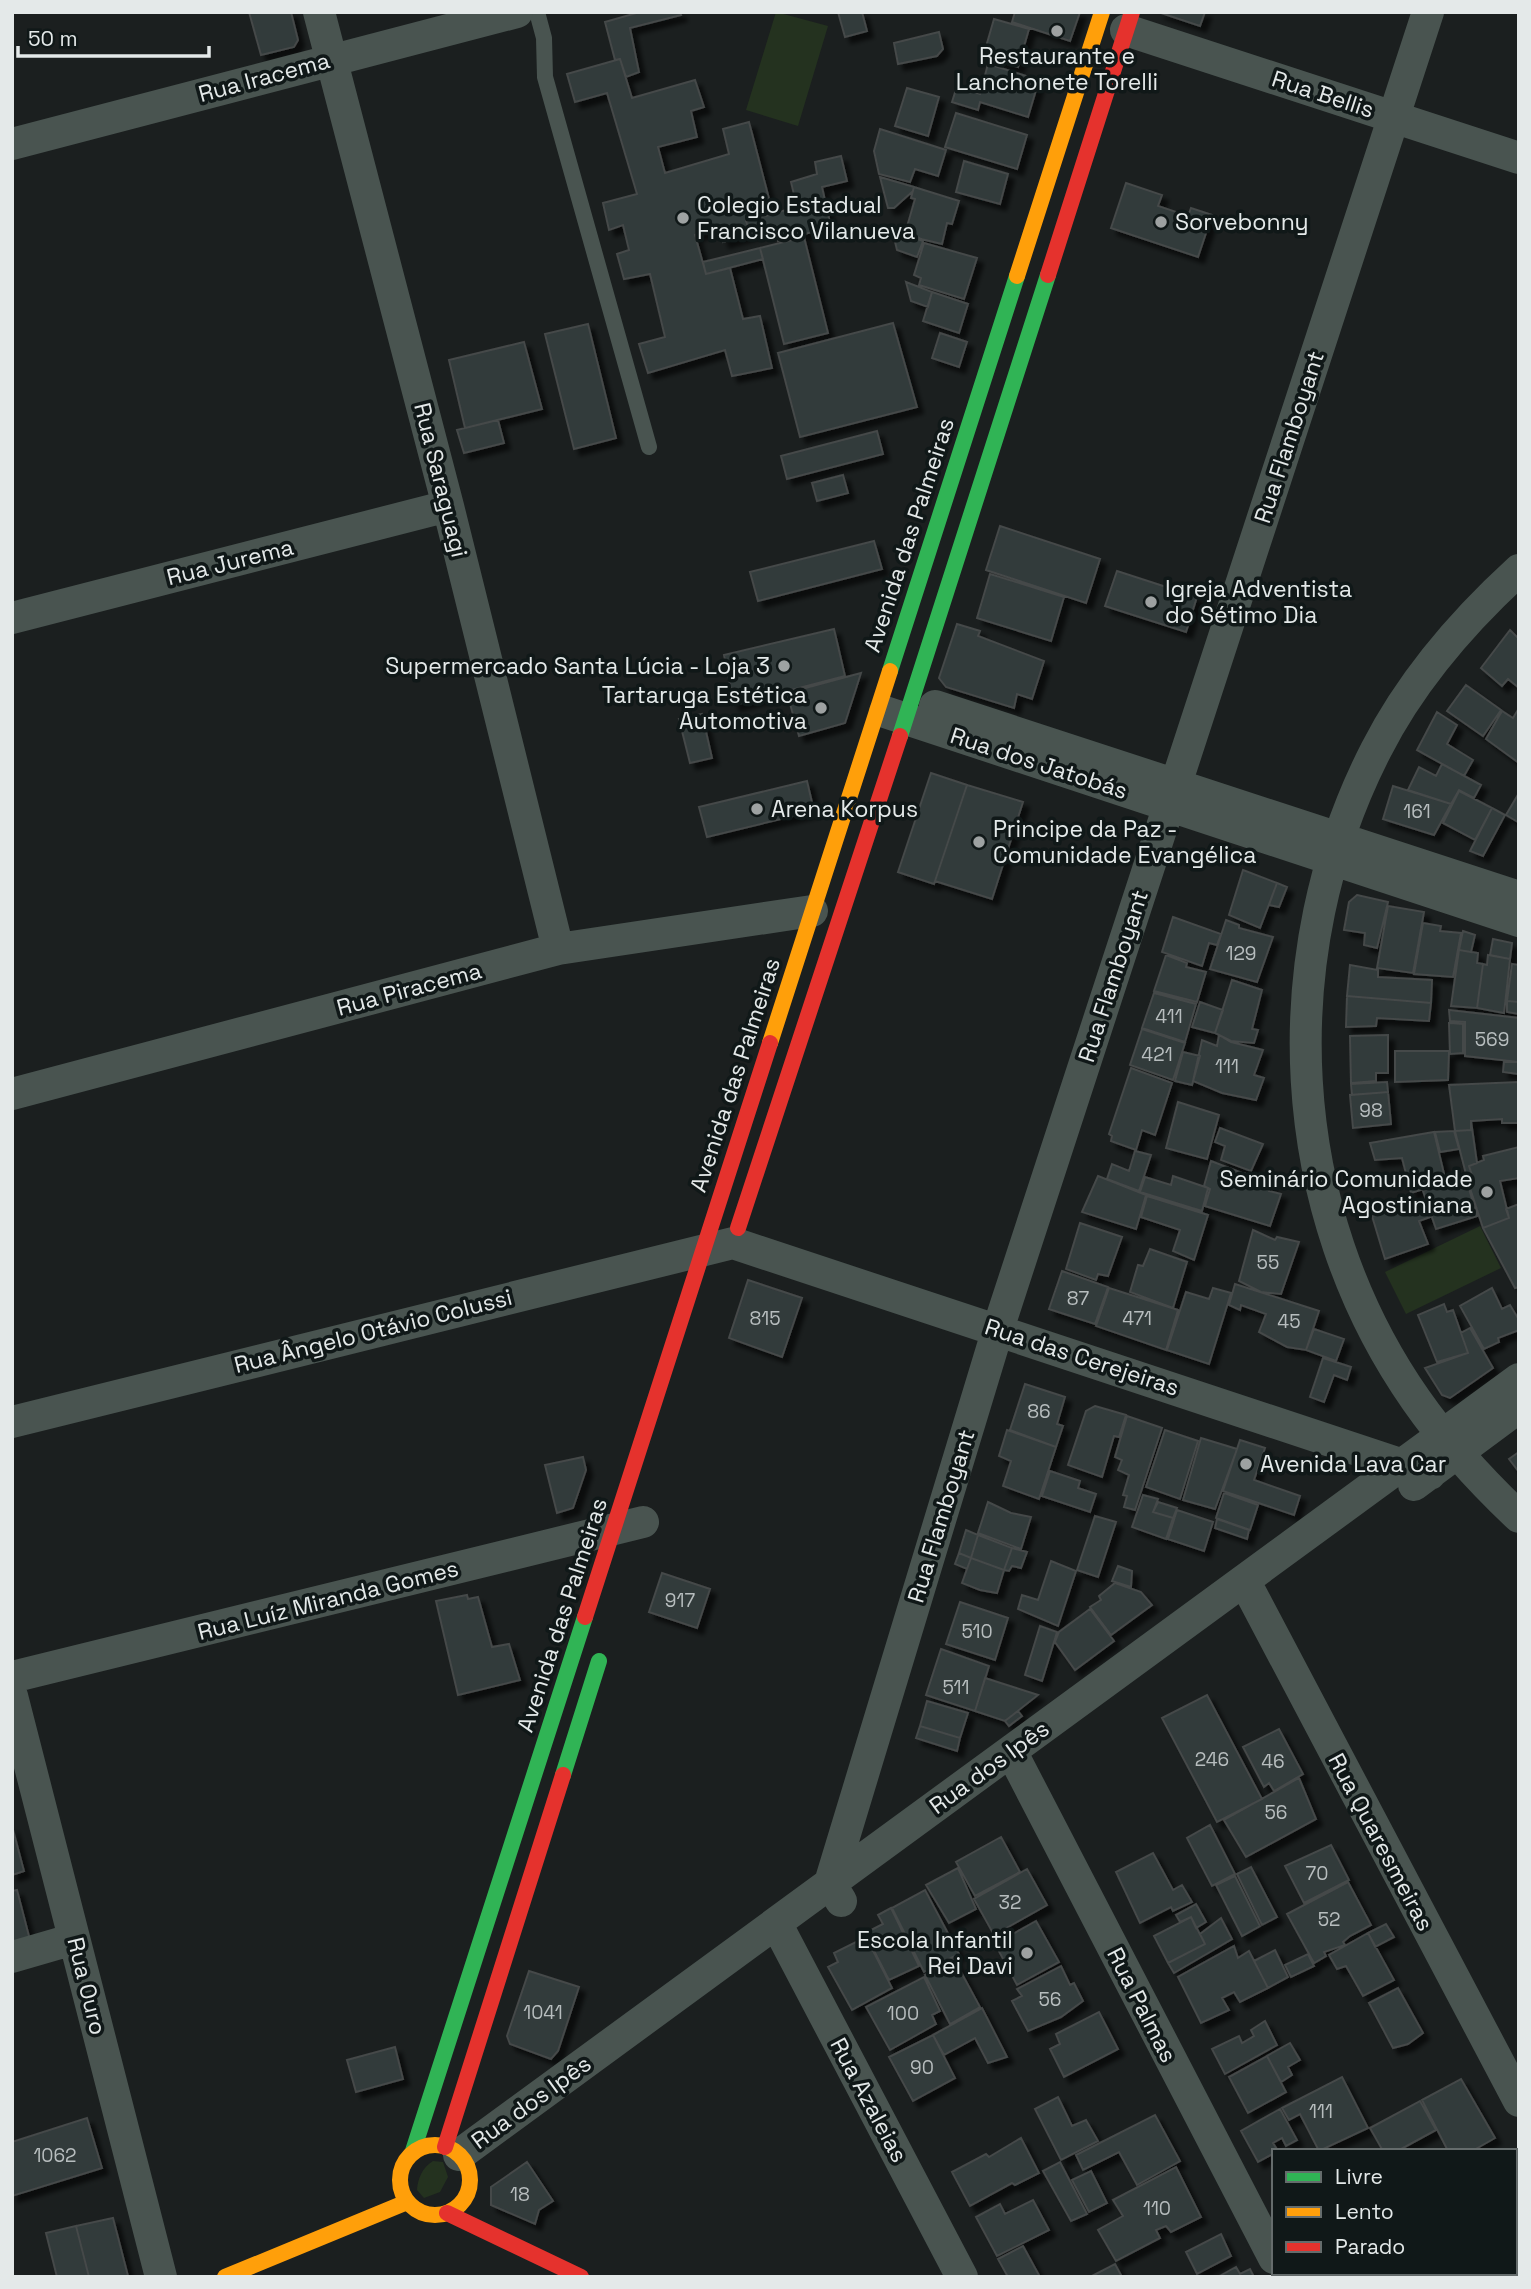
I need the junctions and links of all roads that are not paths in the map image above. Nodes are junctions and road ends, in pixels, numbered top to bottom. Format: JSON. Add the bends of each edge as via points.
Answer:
{"nodes":[{"id":1,"x":319,"y":12,"type":"edge"},
{"id":2,"x":517,"y":12,"type":"edge"},
{"id":3,"x":537,"y":12,"type":"edge"},
{"id":4,"x":1427,"y":12,"type":"edge"},
{"id":5,"x":1120,"y":18,"type":"edge"},
{"id":6,"x":331,"y":59,"type":"junction"},
{"id":7,"x":1394,"y":117,"type":"junction"},
{"id":8,"x":12,"y":144,"type":"edge"},
{"id":9,"x":1519,"y":158,"type":"edge"},
{"id":10,"x":649,"y":447,"type":"dead end"},
{"id":11,"x":448,"y":506,"type":"junction"},
{"id":12,"x":1519,"y":570,"type":"edge"},
{"id":13,"x":12,"y":618,"type":"edge"},
{"id":14,"x":895,"y":704,"type":"junction"},
{"id":15,"x":1172,"y":794,"type":"junction"},
{"id":16,"x":1335,"y":849,"type":"junction"},
{"id":17,"x":1519,"y":897,"type":"edge"},
{"id":18,"x":812,"y":911,"type":"junction"},
{"id":19,"x":1519,"y":921,"type":"edge"},
{"id":20,"x":558,"y":949,"type":"junction"},
{"id":21,"x":12,"y":1094,"type":"edge"},
{"id":22,"x":722,"y":1249,"type":"junction"},
{"id":23,"x":998,"y":1329,"type":"junction"},
{"id":24,"x":1519,"y":1379,"type":"edge"},
{"id":25,"x":1519,"y":1407,"type":"edge"},
{"id":26,"x":12,"y":1422,"type":"edge"},
{"id":27,"x":1450,"y":1445,"type":"junction"},
{"id":28,"x":1418,"y":1469,"type":"junction"},
{"id":29,"x":1519,"y":1517,"type":"edge"},
{"id":30,"x":635,"y":1524,"type":"junction"},
{"id":31,"x":1249,"y":1591,"type":"junction"},
{"id":32,"x":605,"y":1641,"type":"dead end"},
{"id":33,"x":12,"y":1678,"type":"edge"},
{"id":34,"x":12,"y":1696,"type":"edge"},
{"id":35,"x":1016,"y":1761,"type":"junction"},
{"id":36,"x":836,"y":1892,"type":"junction"},
{"id":37,"x":781,"y":1932,"type":"junction"},
{"id":38,"x":74,"y":1939,"type":"junction"},
{"id":39,"x":12,"y":1957,"type":"edge"},
{"id":40,"x":1519,"y":2101,"type":"edge"},
{"id":41,"x":413,"y":2151,"type":"junction"},
{"id":42,"x":458,"y":2157,"type":"junction"},
{"id":43,"x":407,"y":2202,"type":"junction"},
{"id":44,"x":447,"y":2213,"type":"junction"},
{"id":45,"x":1272,"y":2254,"type":"edge"},
{"id":46,"x":161,"y":2277,"type":"edge"},
{"id":47,"x":225,"y":2277,"type":"edge"},
{"id":48,"x":582,"y":2277,"type":"edge"},
{"id":49,"x":962,"y":2277,"type":"edge"}],
"edges":[{"from":1,"to":6,"type":"street","name":"Rua Saraguagi"},
{"from":2,"to":6,"type":"street","name":"Rua Iracema"},
{"from":3,"to":10,"type":"lane","via":[[544,38],[545,77]]},
{"from":4,"to":7,"type":"street","name":"Rua Flamboyant"},
{"from":5,"to":7,"type":"street","name":"Rua Bellis"},
{"from":5,"to":14,"type":"street","name":"Avenida das Palmeiras"},
{"from":5,"to":14,"type":"street","name":"Avenida das Palmeiras"},
{"from":6,"to":8,"type":"street","name":"Rua Iracema"},
{"from":6,"to":11,"type":"street","name":"Rua Saraguagi"},
{"from":7,"to":9,"type":"street","name":"Rua Bellis"},
{"from":7,"to":15,"type":"street","name":"Rua Flamboyant"},
{"from":11,"to":13,"type":"street","name":"Rua Jurema"},
{"from":11,"to":20,"type":"street","name":"Rua Saraguagi"},
{"from":12,"to":16,"type":"street","via":[[1458,630],[1415,687],[1377,749]]},
{"from":14,"to":15,"type":"street","name":"Rua dos Jatobás"},
{"from":14,"to":18,"type":"street","name":"Avenida das Palmeiras"},
{"from":14,"to":22,"type":"street","name":"Avenida das Palmeiras"},
{"from":15,"to":16,"type":"street","name":"Rua dos Jatobás"},
{"from":15,"to":23,"type":"street","name":"Rua Flamboyant"},
{"from":16,"to":17,"type":"street","name":"Rua dos Jatobás"},
{"from":16,"to":19,"type":"street","name":"Rua dos Jatobás"},
{"from":16,"to":27,"type":"street","via":[[1311,949],[1304,1043],[1320,1184],[1340,1252],[1367,1317],[1415,1399]]},
{"from":18,"to":20,"type":"street","name":"Rua Piracema"},
{"from":18,"to":22,"type":"street","name":"Avenida das Palmeiras"},
{"from":20,"to":21,"type":"street","name":"Rua Piracema"},
{"from":22,"to":23,"type":"street","name":"Rua das Cerejeiras"},
{"from":22,"to":26,"type":"street","name":"Rua Ângelo Otávio Colussi"},
{"from":22,"to":30,"type":"street","name":"Avenida das Palmeiras"},
{"from":23,"to":28,"type":"street","name":"Rua das Cerejeiras"},
{"from":23,"to":36,"type":"street","name":"Rua Flamboyant"},
{"from":24,"to":27,"type":"street","name":"Rua dos Ipês"},
{"from":25,"to":27,"type":"street","name":"Rua dos Ipês"},
{"from":27,"to":28,"type":"street","name":"Rua dos Ipês"},
{"from":27,"to":29,"type":"street"},
{"from":28,"to":31,"type":"street","name":"Rua dos Ipês"},
{"from":30,"to":33,"type":"street","name":"Rua Luíz Miranda Gomes"},
{"from":30,"to":41,"type":"street","name":"Avenida das Palmeiras"},
{"from":31,"to":35,"type":"street","name":"Rua dos Ipês"},
{"from":31,"to":40,"type":"street","name":"Rua Quaresmeiras"},
{"from":32,"to":42,"type":"street"},
{"from":34,"to":38,"type":"street","name":"Rua Ouro"},
{"from":35,"to":36,"type":"street","name":"Rua dos Ipês"},
{"from":35,"to":45,"type":"street","name":"Rua Palmas"},
{"from":36,"to":37,"type":"street","name":"Rua dos Ipês"},
{"from":37,"to":42,"type":"street","name":"Rua dos Ipês"},
{"from":37,"to":49,"type":"street","name":"Rua Azaleias"},
{"from":38,"to":39,"type":"street"},
{"from":38,"to":46,"type":"street","name":"Rua Ouro"},
{"from":41,"to":42,"type":"street","via":[[427,2145]]},
{"from":41,"to":43,"type":"street","via":[[398,2177]]},
{"from":42,"to":44,"type":"street","via":[[468,2194]]},
{"from":43,"to":44,"type":"street","via":[[425,2215]]},
{"from":43,"to":47,"type":"street"},
{"from":44,"to":48,"type":"street"}]}
